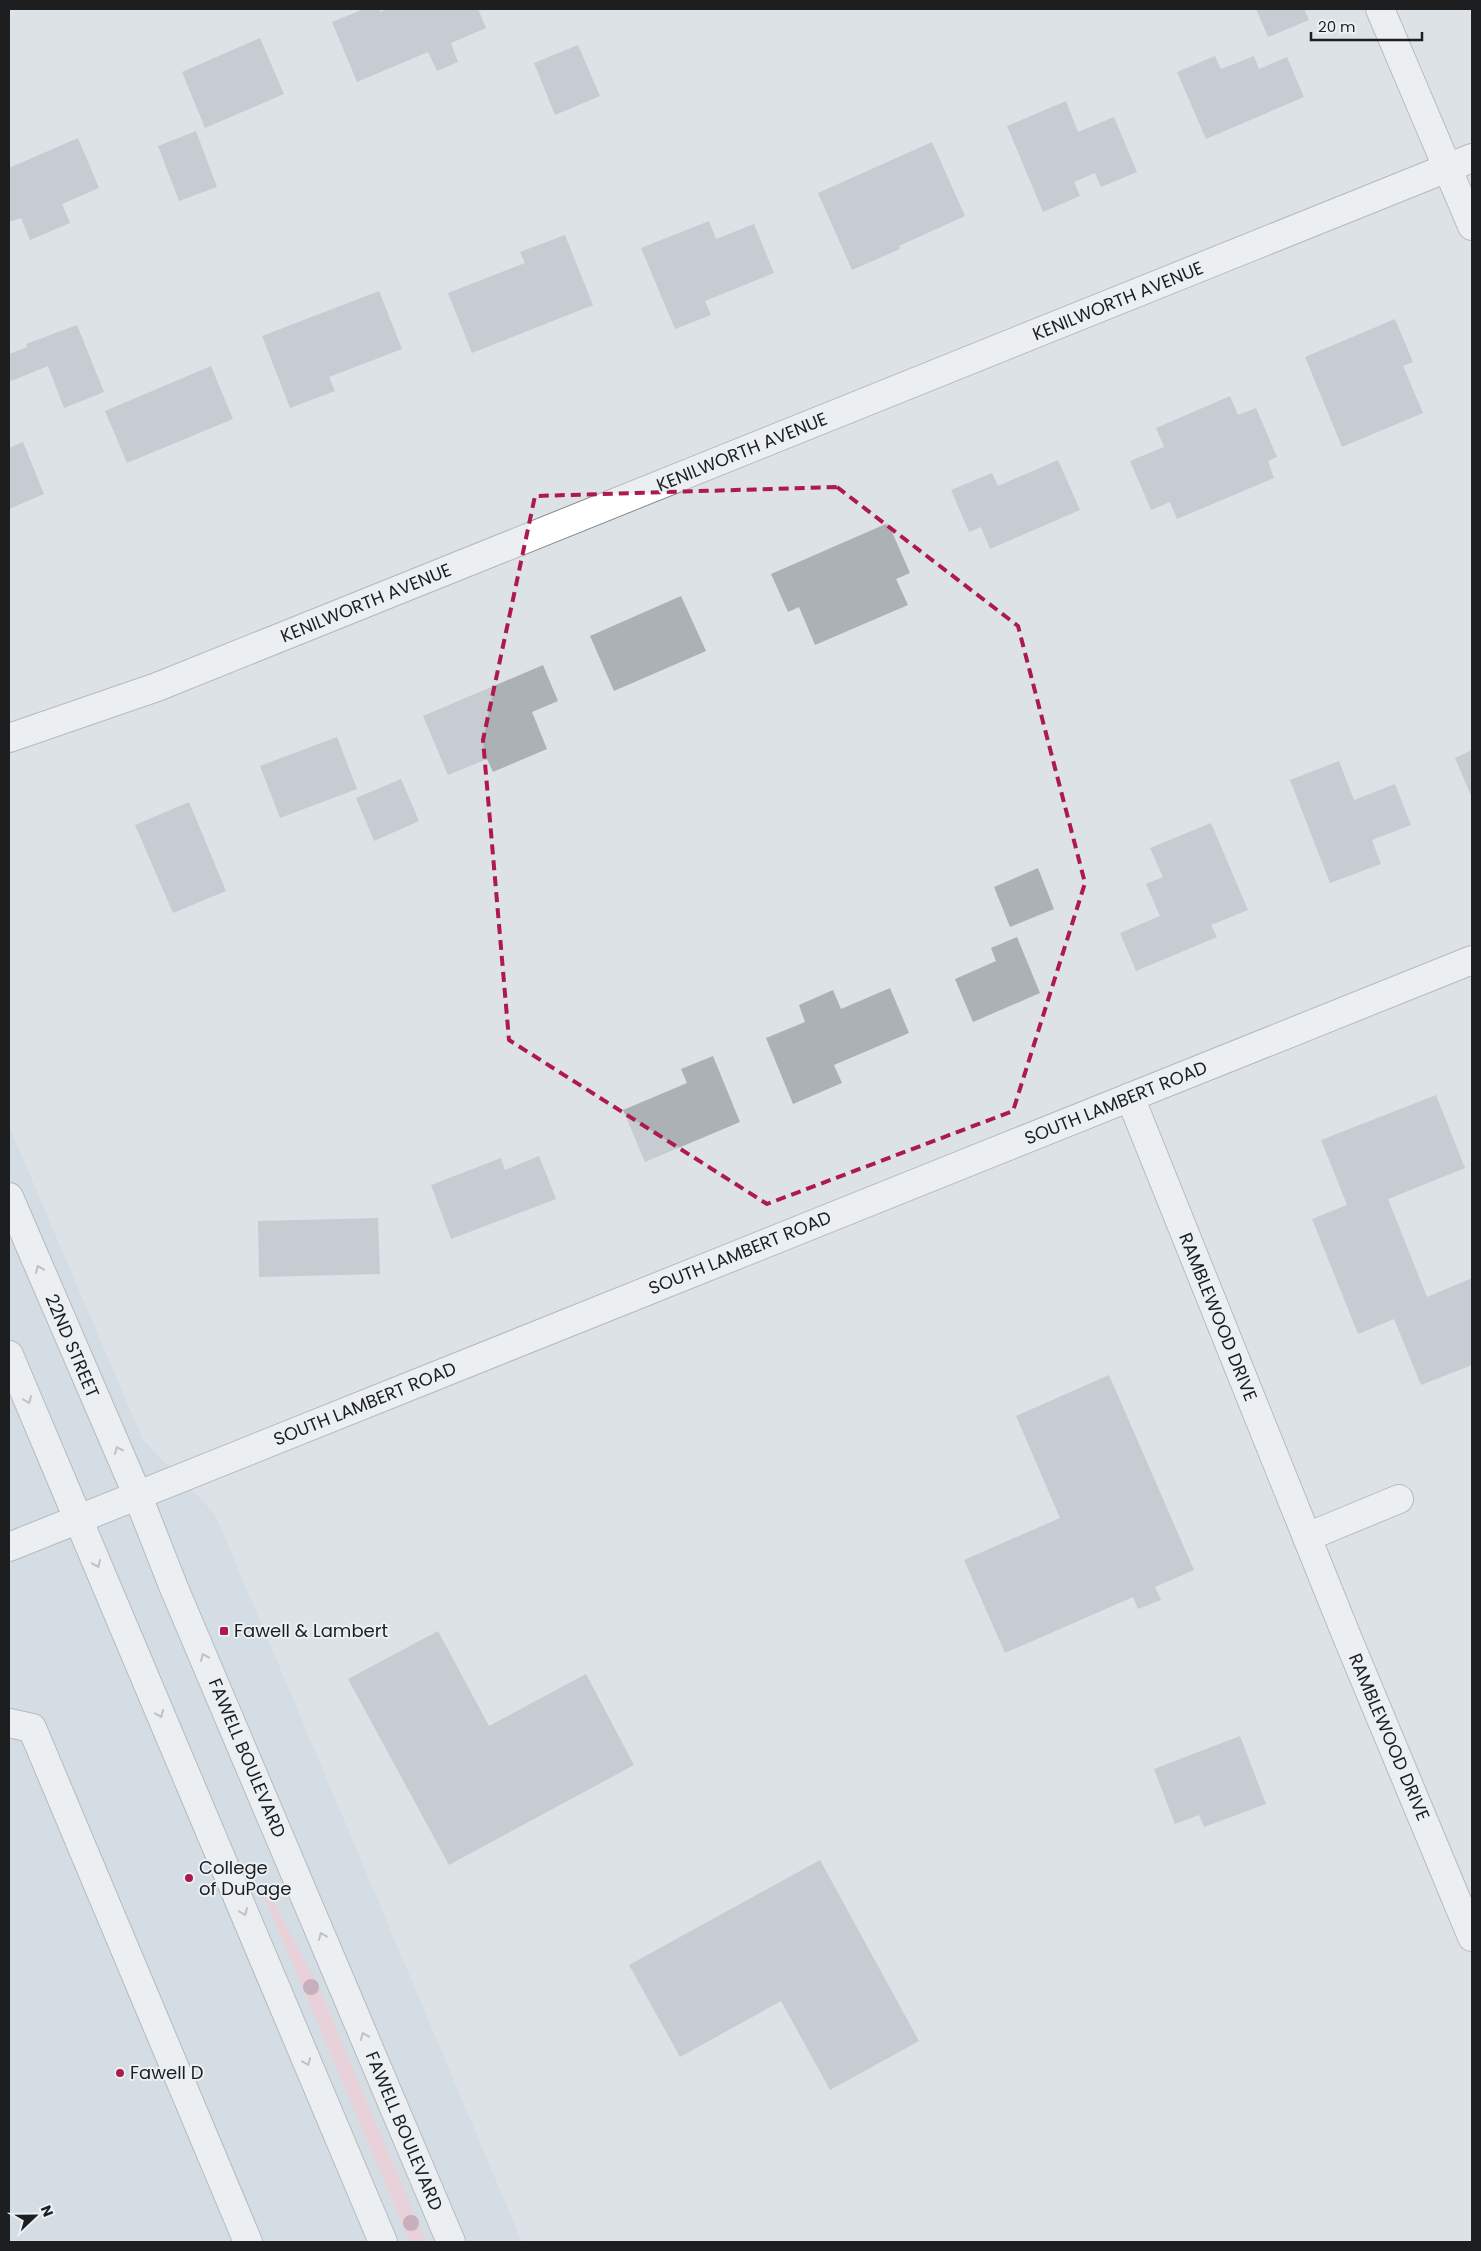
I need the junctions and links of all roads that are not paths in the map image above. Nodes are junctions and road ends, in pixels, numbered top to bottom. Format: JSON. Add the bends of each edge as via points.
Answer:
{"nodes":[{"id":1,"x":1380,"y":9,"type":"edge"},
{"id":2,"x":1472,"y":158,"type":"edge"},
{"id":3,"x":1447,"y":168,"type":"junction"},
{"id":4,"x":1472,"y":226,"type":"edge"},
{"id":5,"x":9,"y":738,"type":"edge"},
{"id":6,"x":1472,"y":960,"type":"edge"},
{"id":7,"x":1130,"y":1097,"type":"junction"},
{"id":8,"x":9,"y":1197,"type":"edge"},
{"id":9,"x":9,"y":1355,"type":"edge"},
{"id":10,"x":137,"y":1494,"type":"junction"},
{"id":11,"x":1399,"y":1499,"type":"dead end"},
{"id":12,"x":78,"y":1520,"type":"junction"},
{"id":13,"x":1307,"y":1537,"type":"junction"},
{"id":14,"x":9,"y":1547,"type":"edge"},
{"id":15,"x":9,"y":1724,"type":"edge"},
{"id":16,"x":1472,"y":1936,"type":"edge"},
{"id":17,"x":248,"y":2242,"type":"edge"},
{"id":18,"x":383,"y":2242,"type":"edge"},
{"id":19,"x":451,"y":2242,"type":"edge"}],
"edges":[{"from":1,"to":3,"type":"street"},
{"from":2,"to":3,"type":"street","name":"KENILWORTH AVENUE"},
{"from":3,"to":4,"type":"street"},
{"from":3,"to":5,"type":"street","name":"KENILWORTH AVENUE","via":[[166,683]]},
{"from":6,"to":7,"type":"street","name":"SOUTH LAMBERT ROAD"},
{"from":7,"to":10,"type":"street","name":"SOUTH LAMBERT ROAD"},
{"from":7,"to":13,"type":"street","name":"RAMBLEWOOD DRIVE"},
{"from":10,"to":8,"type":"street","name":"22ND STREET","one_way":true},
{"from":9,"to":12,"type":"street","one_way":true},
{"from":10,"to":12,"type":"street","name":"SOUTH LAMBERT ROAD"},
{"from":19,"to":10,"type":"street","name":"FAWELL BOULEVARD","one_way":true},
{"from":11,"to":13,"type":"street"},
{"from":12,"to":14,"type":"street","name":"SOUTH LAMBERT ROAD"},
{"from":12,"to":18,"type":"street","one_way":true},
{"from":13,"to":16,"type":"street","name":"RAMBLEWOOD DRIVE"},
{"from":15,"to":17,"type":"street","via":[[32,1728]]}]}
